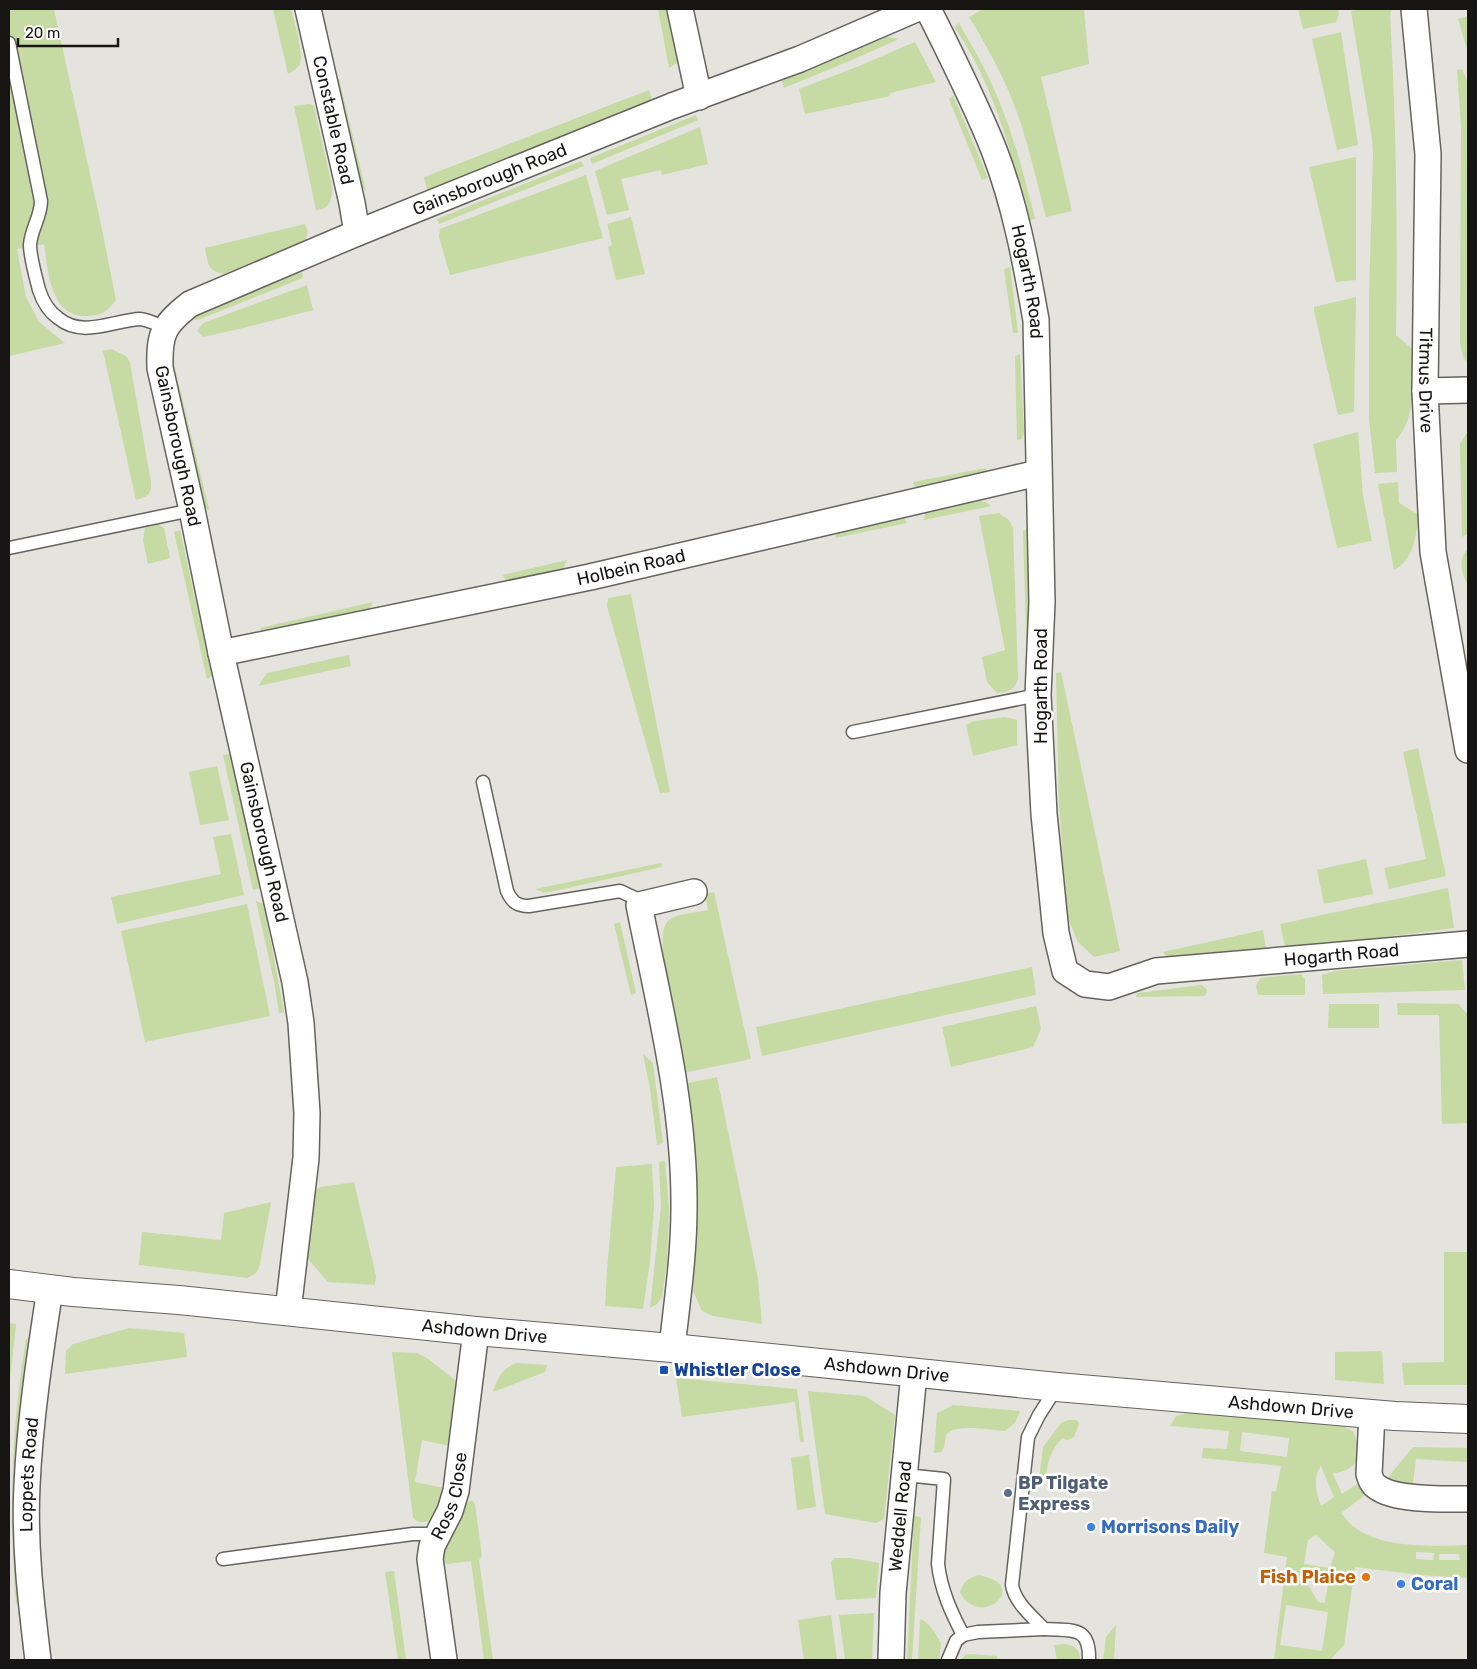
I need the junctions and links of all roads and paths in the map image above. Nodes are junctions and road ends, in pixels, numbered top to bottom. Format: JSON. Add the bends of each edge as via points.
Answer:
{"nodes":[{"id":1,"x":308,"y":9,"type":"edge"},
{"id":2,"x":680,"y":9,"type":"edge"},
{"id":3,"x":916,"y":9,"type":"edge"},
{"id":4,"x":928,"y":9,"type":"edge"},
{"id":5,"x":1414,"y":9,"type":"edge"},
{"id":6,"x":9,"y":43,"type":"edge"},
{"id":7,"x":699,"y":97,"type":"junction"},
{"id":8,"x":357,"y":233,"type":"junction"},
{"id":9,"x":165,"y":327,"type":"junction"},
{"id":10,"x":1468,"y":390,"type":"edge"},
{"id":11,"x":1425,"y":392,"type":"junction"},
{"id":12,"x":1038,"y":473,"type":"junction"},
{"id":13,"x":192,"y":510,"type":"junction"},
{"id":14,"x":9,"y":548,"type":"edge"},
{"id":15,"x":221,"y":653,"type":"junction"},
{"id":16,"x":1038,"y":696,"type":"junction"},
{"id":17,"x":853,"y":732,"type":"dead end"},
{"id":18,"x":1468,"y":750,"type":"edge"},
{"id":19,"x":483,"y":782,"type":"dead end"},
{"id":20,"x":694,"y":892,"type":"dead end"},
{"id":21,"x":639,"y":905,"type":"junction"},
{"id":22,"x":1468,"y":944,"type":"edge"},
{"id":23,"x":9,"y":1284,"type":"edge"},
{"id":24,"x":50,"y":1288,"type":"junction"},
{"id":25,"x":288,"y":1311,"type":"junction"},
{"id":26,"x":476,"y":1331,"type":"junction"},
{"id":27,"x":672,"y":1348,"type":"junction"},
{"id":28,"x":914,"y":1373,"type":"junction"},
{"id":29,"x":1057,"y":1387,"type":"junction"},
{"id":30,"x":1372,"y":1414,"type":"junction"},
{"id":31,"x":1468,"y":1419,"type":"edge"},
{"id":32,"x":905,"y":1474,"type":"junction"},
{"id":33,"x":1468,"y":1499,"type":"edge"},
{"id":34,"x":437,"y":1536,"type":"junction"},
{"id":35,"x":223,"y":1559,"type":"dead end"},
{"id":36,"x":1044,"y":1629,"type":"junction"},
{"id":37,"x":963,"y":1634,"type":"junction"},
{"id":38,"x":38,"y":1660,"type":"edge"},
{"id":39,"x":444,"y":1660,"type":"edge"},
{"id":40,"x":891,"y":1660,"type":"edge"},
{"id":41,"x":948,"y":1660,"type":"edge"},
{"id":42,"x":1089,"y":1660,"type":"edge"}],
"edges":[{"from":1,"to":8,"type":"street","name":"Constable Road"},
{"from":2,"to":7,"type":"street"},
{"from":3,"to":7,"type":"street","name":"Gainsborough Road","via":[[828,48]]},
{"from":4,"to":12,"type":"street","name":"Hogarth Road","via":[[994,150],[1024,255],[1036,320]]},
{"from":5,"to":11,"type":"street","name":"Titmus Drive","via":[[1428,154]]},
{"from":6,"to":9,"type":"lane","via":[[41,201],[30,246],[43,302],[54,316],[78,328],[141,319]]},
{"from":7,"to":8,"type":"street","name":"Gainsborough Road"},
{"from":8,"to":9,"type":"street","name":"Gainsborough Road","via":[[190,304]]},
{"from":9,"to":13,"type":"street","name":"Gainsborough Road","via":[[160,368]]},
{"from":10,"to":11,"type":"street"},
{"from":11,"to":18,"type":"street","name":"Titmus Drive","via":[[1433,552]]},
{"from":12,"to":15,"type":"street","name":"Holbein Road","via":[[590,576]]},
{"from":12,"to":16,"type":"street","name":"Hogarth Road","via":[[1042,602]]},
{"from":13,"to":14,"type":"lane"},
{"from":13,"to":15,"type":"street","name":"Gainsborough Road"},
{"from":15,"to":25,"type":"street","name":"Gainsborough Road","via":[[296,982],[301,1024],[307,1113],[306,1158]]},
{"from":16,"to":17,"type":"lane"},
{"from":16,"to":22,"type":"street","name":"Hogarth Road","via":[[1044,814],[1056,933],[1065,970],[1085,984],[1109,987],[1156,971]]},
{"from":19,"to":21,"type":"lane","via":[[507,891],[515,904],[529,906],[620,891],[636,898]]},
{"from":20,"to":21,"type":"street"},
{"from":21,"to":27,"type":"street","via":[[673,1081],[682,1151],[684,1208]]},
{"from":23,"to":24,"type":"street","name":"Ashdown Drive"},
{"from":24,"to":25,"type":"street","name":"Ashdown Drive"},
{"from":24,"to":38,"type":"street","name":"Loppets Road","via":[[36,1383],[27,1486],[30,1592]]},
{"from":25,"to":26,"type":"street","name":"Ashdown Drive"},
{"from":26,"to":27,"type":"street","name":"Ashdown Drive"},
{"from":26,"to":34,"type":"street","name":"Ross Close","via":[[456,1491]]},
{"from":27,"to":28,"type":"street","name":"Ashdown Drive"},
{"from":28,"to":29,"type":"street","name":"Ashdown Drive"},
{"from":28,"to":32,"type":"street","name":"Weddell Road"},
{"from":29,"to":30,"type":"street","name":"Ashdown Drive"},
{"from":29,"to":36,"type":"lane","via":[[1028,1438],[1012,1585],[1017,1600]]},
{"from":30,"to":31,"type":"street","name":"Ashdown Drive"},
{"from":30,"to":33,"type":"street","via":[[1369,1474],[1378,1488],[1396,1496]]},
{"from":32,"to":37,"type":"lane","via":[[944,1479],[938,1564],[942,1589]]},
{"from":32,"to":40,"type":"street","name":"Weddell Road","via":[[893,1593]]},
{"from":34,"to":35,"type":"lane","via":[[413,1534]]},
{"from":34,"to":39,"type":"street","name":"Ross Close","via":[[430,1559]]},
{"from":36,"to":37,"type":"lane"},
{"from":36,"to":42,"type":"lane","via":[[1082,1634],[1089,1647]]},
{"from":37,"to":41,"type":"lane","via":[[956,1641]]}]}
